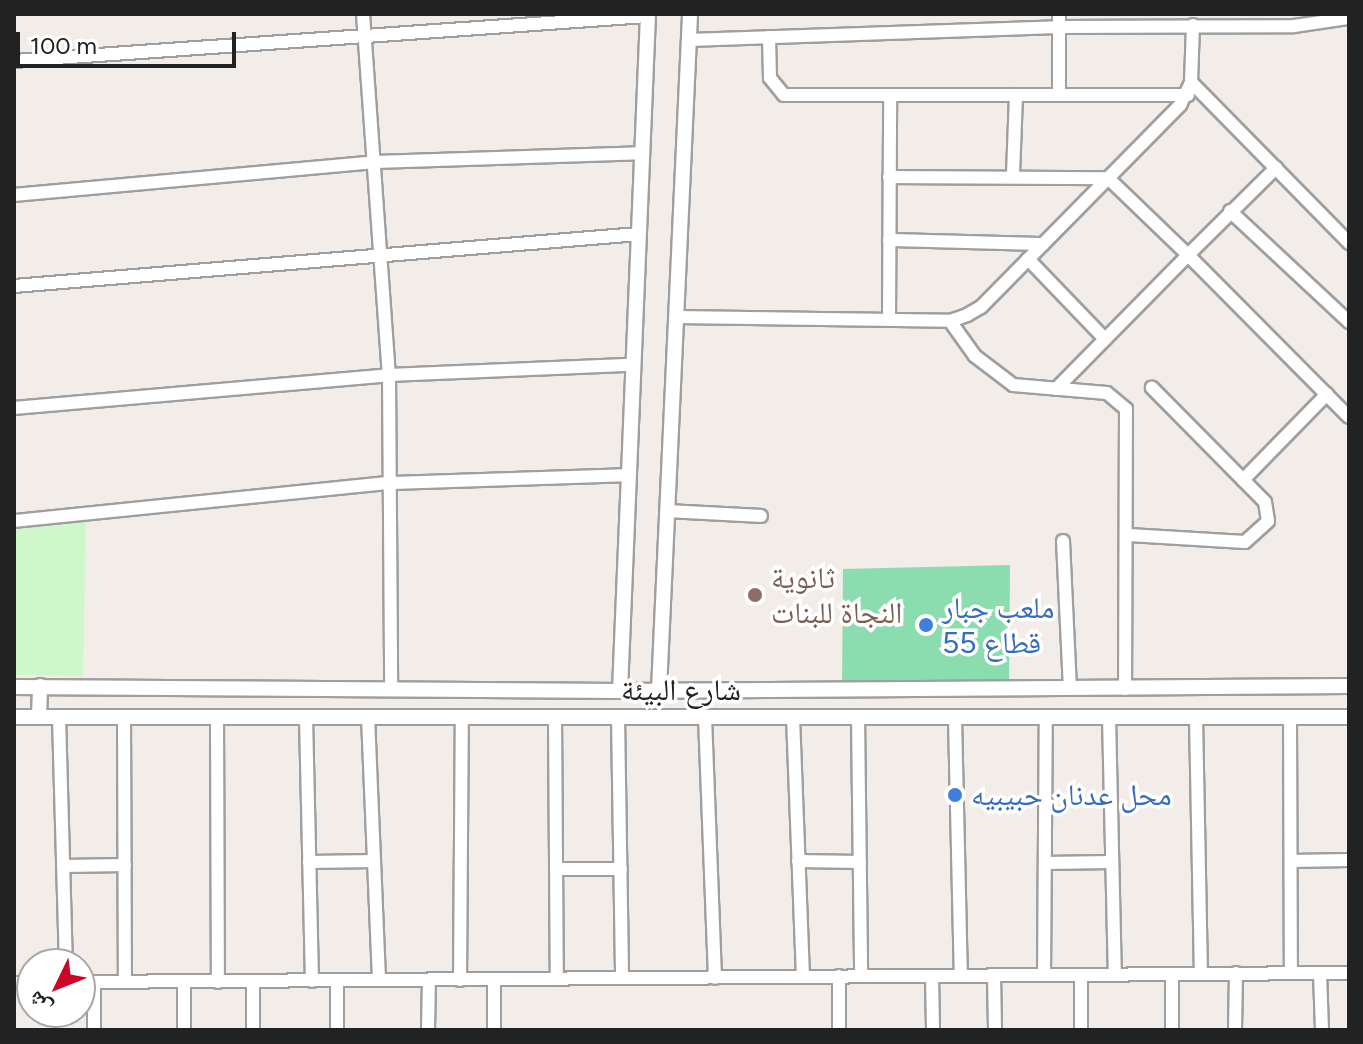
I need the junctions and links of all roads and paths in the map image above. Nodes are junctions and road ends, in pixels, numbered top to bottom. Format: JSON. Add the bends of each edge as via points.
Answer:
{"nodes":[{"id":1,"x":363,"y":14,"type":"edge"},
{"id":2,"x":690,"y":14,"type":"edge"},
{"id":3,"x":648,"y":15,"type":"edge"},
{"id":4,"x":1349,"y":18,"type":"edge"},
{"id":5,"x":1058,"y":20,"type":"edge"},
{"id":6,"x":1171,"y":20,"type":"edge"},
{"id":7,"x":1193,"y":25,"type":"junction"},
{"id":8,"x":365,"y":35,"type":"junction"},
{"id":9,"x":769,"y":37,"type":"junction"},
{"id":10,"x":689,"y":40,"type":"junction"},
{"id":11,"x":14,"y":61,"type":"edge"},
{"id":12,"x":1190,"y":88,"type":"junction"},
{"id":13,"x":890,"y":95,"type":"junction"},
{"id":14,"x":1016,"y":95,"type":"junction"},
{"id":15,"x":1059,"y":95,"type":"junction"},
{"id":16,"x":642,"y":153,"type":"junction"},
{"id":17,"x":374,"y":162,"type":"junction"},
{"id":18,"x":1276,"y":168,"type":"junction"},
{"id":19,"x":1013,"y":174,"type":"junction"},
{"id":20,"x":889,"y":177,"type":"junction"},
{"id":21,"x":1108,"y":178,"type":"junction"},
{"id":22,"x":14,"y":195,"type":"edge"},
{"id":23,"x":1230,"y":211,"type":"junction"},
{"id":24,"x":638,"y":234,"type":"junction"},
{"id":25,"x":889,"y":240,"type":"junction"},
{"id":26,"x":1349,"y":243,"type":"edge"},
{"id":27,"x":1043,"y":244,"type":"junction"},
{"id":28,"x":380,"y":253,"type":"junction"},
{"id":29,"x":1188,"y":255,"type":"junction"},
{"id":30,"x":1028,"y":259,"type":"junction"},
{"id":31,"x":14,"y":286,"type":"edge"},
{"id":32,"x":676,"y":317,"type":"junction"},
{"id":33,"x":889,"y":320,"type":"junction"},
{"id":34,"x":950,"y":321,"type":"junction"},
{"id":35,"x":1349,"y":322,"type":"edge"},
{"id":36,"x":1105,"y":339,"type":"junction"},
{"id":37,"x":631,"y":365,"type":"junction"},
{"id":38,"x":389,"y":375,"type":"junction"},
{"id":39,"x":1152,"y":388,"type":"dead end"},
{"id":40,"x":1056,"y":389,"type":"junction"},
{"id":41,"x":1327,"y":394,"type":"junction"},
{"id":42,"x":14,"y":408,"type":"edge"},
{"id":43,"x":1349,"y":417,"type":"edge"},
{"id":44,"x":626,"y":475,"type":"junction"},
{"id":45,"x":1243,"y":480,"type":"junction"},
{"id":46,"x":391,"y":483,"type":"junction"},
{"id":47,"x":668,"y":511,"type":"junction"},
{"id":48,"x":761,"y":516,"type":"dead end"},
{"id":49,"x":14,"y":521,"type":"edge"},
{"id":50,"x":1129,"y":535,"type":"junction"},
{"id":51,"x":1063,"y":541,"type":"dead end"},
{"id":52,"x":40,"y":686,"type":"junction"},
{"id":53,"x":391,"y":686,"type":"junction"},
{"id":54,"x":1349,"y":686,"type":"edge"},
{"id":55,"x":14,"y":687,"type":"edge"},
{"id":56,"x":1070,"y":689,"type":"junction"},
{"id":57,"x":1125,"y":689,"type":"junction"},
{"id":58,"x":1217,"y":689,"type":"junction"},
{"id":59,"x":659,"y":690,"type":"junction"},
{"id":60,"x":620,"y":691,"type":"junction"},
{"id":61,"x":14,"y":717,"type":"edge"},
{"id":62,"x":39,"y":717,"type":"junction"},
{"id":63,"x":59,"y":717,"type":"junction"},
{"id":64,"x":124,"y":717,"type":"junction"},
{"id":65,"x":217,"y":717,"type":"junction"},
{"id":66,"x":306,"y":717,"type":"junction"},
{"id":67,"x":368,"y":717,"type":"junction"},
{"id":68,"x":462,"y":717,"type":"junction"},
{"id":69,"x":555,"y":717,"type":"junction"},
{"id":70,"x":618,"y":717,"type":"junction"},
{"id":71,"x":705,"y":717,"type":"junction"},
{"id":72,"x":793,"y":717,"type":"junction"},
{"id":73,"x":858,"y":717,"type":"junction"},
{"id":74,"x":1109,"y":717,"type":"junction"},
{"id":75,"x":1196,"y":717,"type":"junction"},
{"id":76,"x":1219,"y":717,"type":"junction"},
{"id":77,"x":1290,"y":717,"type":"junction"},
{"id":78,"x":1349,"y":717,"type":"edge"},
{"id":79,"x":955,"y":718,"type":"junction"},
{"id":80,"x":1046,"y":718,"type":"junction"},
{"id":81,"x":1349,"y":860,"type":"edge"},
{"id":82,"x":374,"y":861,"type":"junction"},
{"id":83,"x":798,"y":861,"type":"junction"},
{"id":84,"x":1291,"y":861,"type":"junction"},
{"id":85,"x":309,"y":862,"type":"junction"},
{"id":86,"x":860,"y":862,"type":"junction"},
{"id":87,"x":1112,"y":862,"type":"junction"},
{"id":88,"x":1045,"y":863,"type":"junction"},
{"id":89,"x":125,"y":865,"type":"junction"},
{"id":90,"x":63,"y":866,"type":"junction"},
{"id":91,"x":556,"y":869,"type":"junction"},
{"id":92,"x":621,"y":869,"type":"junction"},
{"id":93,"x":66,"y":948,"type":"edge"},
{"id":94,"x":1236,"y":973,"type":"junction"},
{"id":95,"x":1291,"y":973,"type":"junction"},
{"id":96,"x":1320,"y":973,"type":"junction"},
{"id":97,"x":1349,"y":973,"type":"edge"},
{"id":98,"x":1115,"y":974,"type":"junction"},
{"id":99,"x":1172,"y":974,"type":"junction"},
{"id":100,"x":1201,"y":974,"type":"junction"},
{"id":101,"x":1044,"y":975,"type":"junction"},
{"id":102,"x":1081,"y":975,"type":"junction"},
{"id":103,"x":839,"y":976,"type":"junction"},
{"id":104,"x":861,"y":976,"type":"junction"},
{"id":105,"x":932,"y":976,"type":"junction"},
{"id":106,"x":961,"y":976,"type":"junction"},
{"id":107,"x":994,"y":976,"type":"junction"},
{"id":108,"x":803,"y":977,"type":"junction"},
{"id":109,"x":622,"y":978,"type":"junction"},
{"id":110,"x":715,"y":978,"type":"junction"},
{"id":111,"x":494,"y":979,"type":"junction"},
{"id":112,"x":557,"y":979,"type":"junction"},
{"id":113,"x":379,"y":980,"type":"junction"},
{"id":114,"x":429,"y":980,"type":"junction"},
{"id":115,"x":460,"y":980,"type":"junction"},
{"id":116,"x":253,"y":981,"type":"junction"},
{"id":117,"x":312,"y":981,"type":"junction"},
{"id":118,"x":337,"y":981,"type":"junction"},
{"id":119,"x":96,"y":982,"type":"edge"},
{"id":120,"x":125,"y":982,"type":"junction"},
{"id":121,"x":184,"y":982,"type":"junction"},
{"id":122,"x":218,"y":982,"type":"junction"},
{"id":123,"x":184,"y":1030,"type":"edge"},
{"id":124,"x":253,"y":1030,"type":"edge"},
{"id":125,"x":337,"y":1030,"type":"edge"},
{"id":126,"x":428,"y":1030,"type":"edge"},
{"id":127,"x":494,"y":1030,"type":"edge"},
{"id":128,"x":839,"y":1030,"type":"edge"},
{"id":129,"x":933,"y":1030,"type":"edge"},
{"id":130,"x":995,"y":1030,"type":"edge"},
{"id":131,"x":1081,"y":1030,"type":"edge"},
{"id":132,"x":1172,"y":1030,"type":"edge"},
{"id":133,"x":1235,"y":1030,"type":"edge"},
{"id":134,"x":1322,"y":1030,"type":"edge"}],
"edges":[{"from":1,"to":8,"type":"street"},
{"from":2,"to":10,"type":"street"},
{"from":3,"to":8,"type":"street"},
{"from":3,"to":16,"type":"street"},
{"from":4,"to":7,"type":"street","via":[[1294,26]]},
{"from":5,"to":6,"type":"street"},
{"from":5,"to":9,"type":"street"},
{"from":5,"to":15,"type":"street"},
{"from":6,"to":7,"type":"street"},
{"from":7,"to":12,"type":"street"},
{"from":8,"to":11,"type":"street"},
{"from":8,"to":17,"type":"street"},
{"from":9,"to":10,"type":"street"},
{"from":9,"to":13,"type":"street","via":[[770,78],[784,95]]},
{"from":10,"to":32,"type":"street"},
{"from":12,"to":15,"type":"street"},
{"from":12,"to":18,"type":"street"},
{"from":12,"to":21,"type":"street"},
{"from":13,"to":14,"type":"street"},
{"from":13,"to":20,"type":"street"},
{"from":14,"to":15,"type":"street"},
{"from":14,"to":19,"type":"street"},
{"from":16,"to":17,"type":"street"},
{"from":16,"to":24,"type":"street"},
{"from":17,"to":22,"type":"street"},
{"from":17,"to":28,"type":"street"},
{"from":18,"to":23,"type":"street"},
{"from":18,"to":26,"type":"street"},
{"from":19,"to":20,"type":"street"},
{"from":19,"to":21,"type":"street"},
{"from":20,"to":25,"type":"street"},
{"from":21,"to":27,"type":"street"},
{"from":21,"to":29,"type":"street"},
{"from":23,"to":29,"type":"street"},
{"from":23,"to":35,"type":"street"},
{"from":24,"to":28,"type":"street"},
{"from":24,"to":37,"type":"street"},
{"from":25,"to":27,"type":"street"},
{"from":25,"to":33,"type":"street"},
{"from":27,"to":30,"type":"street"},
{"from":28,"to":31,"type":"street"},
{"from":28,"to":38,"type":"street"},
{"from":29,"to":36,"type":"street"},
{"from":29,"to":41,"type":"street"},
{"from":30,"to":34,"type":"street","via":[[981,307]]},
{"from":30,"to":36,"type":"street"},
{"from":32,"to":33,"type":"street"},
{"from":32,"to":47,"type":"street"},
{"from":33,"to":34,"type":"street"},
{"from":34,"to":40,"type":"street","via":[[975,356],[1013,385]]},
{"from":36,"to":40,"type":"street"},
{"from":37,"to":38,"type":"street"},
{"from":37,"to":44,"type":"street"},
{"from":38,"to":42,"type":"street"},
{"from":38,"to":46,"type":"street"},
{"from":39,"to":45,"type":"street"},
{"from":40,"to":50,"type":"street","via":[[1107,393],[1126,409]]},
{"from":41,"to":43,"type":"street"},
{"from":41,"to":45,"type":"street"},
{"from":44,"to":46,"type":"street"},
{"from":44,"to":60,"type":"street"},
{"from":45,"to":50,"type":"street","via":[[1269,512],[1253,539]]},
{"from":46,"to":49,"type":"street"},
{"from":46,"to":53,"type":"street"},
{"from":47,"to":48,"type":"street"},
{"from":47,"to":59,"type":"street"},
{"from":50,"to":57,"type":"street"},
{"from":51,"to":56,"type":"street"},
{"from":52,"to":53,"type":"street","name":"شارع البيئة"},
{"from":52,"to":55,"type":"street","name":"شارع البيئة"},
{"from":52,"to":62,"type":"street"},
{"from":53,"to":60,"type":"street","name":"شارع البيئة"},
{"from":54,"to":58,"type":"street","name":"شارع البيئة"},
{"from":56,"to":57,"type":"street","name":"شارع البيئة"},
{"from":56,"to":59,"type":"street","name":"شارع البيئة"},
{"from":57,"to":58,"type":"street","name":"شارع البيئة"},
{"from":58,"to":76,"type":"street"},
{"from":59,"to":60,"type":"street","name":"شارع البيئة"},
{"from":61,"to":62,"type":"street","name":"شارع البيئة"},
{"from":62,"to":63,"type":"street","name":"شارع البيئة"},
{"from":63,"to":64,"type":"street","name":"شارع البيئة"},
{"from":63,"to":90,"type":"street"},
{"from":64,"to":65,"type":"street","name":"شارع البيئة"},
{"from":64,"to":89,"type":"street"},
{"from":65,"to":66,"type":"street","name":"شارع البيئة"},
{"from":65,"to":122,"type":"street"},
{"from":66,"to":67,"type":"street","name":"شارع البيئة"},
{"from":66,"to":85,"type":"street"},
{"from":67,"to":68,"type":"street","name":"شارع البيئة"},
{"from":67,"to":82,"type":"street"},
{"from":68,"to":69,"type":"street","name":"شارع البيئة"},
{"from":68,"to":115,"type":"street"},
{"from":69,"to":70,"type":"street","name":"شارع البيئة"},
{"from":69,"to":91,"type":"street"},
{"from":70,"to":71,"type":"street","name":"شارع البيئة"},
{"from":70,"to":92,"type":"street"},
{"from":71,"to":72,"type":"street","name":"شارع البيئة"},
{"from":71,"to":110,"type":"street"},
{"from":72,"to":73,"type":"street","name":"شارع البيئة"},
{"from":72,"to":83,"type":"street"},
{"from":73,"to":79,"type":"street","name":"شارع البيئة"},
{"from":73,"to":86,"type":"street"},
{"from":74,"to":75,"type":"street","name":"شارع البيئة"},
{"from":74,"to":80,"type":"street","name":"شارع البيئة"},
{"from":74,"to":87,"type":"street"},
{"from":75,"to":76,"type":"street","name":"شارع البيئة"},
{"from":75,"to":100,"type":"street"},
{"from":76,"to":77,"type":"street","name":"شارع البيئة"},
{"from":77,"to":78,"type":"street","name":"شارع البيئة"},
{"from":77,"to":84,"type":"street"},
{"from":79,"to":80,"type":"street","name":"شارع البيئة"},
{"from":79,"to":106,"type":"street"},
{"from":80,"to":88,"type":"street"},
{"from":81,"to":84,"type":"street"},
{"from":82,"to":85,"type":"street"},
{"from":82,"to":113,"type":"street"},
{"from":83,"to":86,"type":"street"},
{"from":83,"to":108,"type":"street"},
{"from":84,"to":95,"type":"street"},
{"from":85,"to":117,"type":"street"},
{"from":86,"to":104,"type":"street"},
{"from":87,"to":88,"type":"street"},
{"from":87,"to":98,"type":"street"},
{"from":88,"to":101,"type":"street"},
{"from":89,"to":90,"type":"street"},
{"from":89,"to":120,"type":"street"},
{"from":90,"to":93,"type":"street"},
{"from":91,"to":92,"type":"street"},
{"from":91,"to":112,"type":"street"},
{"from":92,"to":109,"type":"street"},
{"from":94,"to":95,"type":"street"},
{"from":94,"to":100,"type":"street"},
{"from":94,"to":133,"type":"street"},
{"from":95,"to":96,"type":"street"},
{"from":96,"to":97,"type":"street"},
{"from":96,"to":134,"type":"street"},
{"from":98,"to":99,"type":"street"},
{"from":98,"to":102,"type":"street"},
{"from":99,"to":100,"type":"street"},
{"from":99,"to":132,"type":"street"},
{"from":101,"to":102,"type":"street"},
{"from":101,"to":107,"type":"street"},
{"from":102,"to":131,"type":"street"},
{"from":103,"to":104,"type":"street"},
{"from":103,"to":108,"type":"street"},
{"from":103,"to":128,"type":"street"},
{"from":104,"to":105,"type":"street"},
{"from":105,"to":106,"type":"street"},
{"from":105,"to":129,"type":"street"},
{"from":106,"to":107,"type":"street"},
{"from":107,"to":130,"type":"street"},
{"from":108,"to":110,"type":"street"},
{"from":109,"to":110,"type":"street"},
{"from":109,"to":112,"type":"street"},
{"from":111,"to":112,"type":"street"},
{"from":111,"to":115,"type":"street"},
{"from":111,"to":127,"type":"street"},
{"from":113,"to":114,"type":"street"},
{"from":113,"to":118,"type":"street"},
{"from":114,"to":115,"type":"street"},
{"from":114,"to":126,"type":"street"},
{"from":116,"to":117,"type":"street"},
{"from":116,"to":122,"type":"street"},
{"from":116,"to":124,"type":"street"},
{"from":117,"to":118,"type":"street"},
{"from":118,"to":125,"type":"street"},
{"from":119,"to":120,"type":"street"},
{"from":120,"to":121,"type":"street"},
{"from":121,"to":122,"type":"street"},
{"from":121,"to":123,"type":"street"}]}
